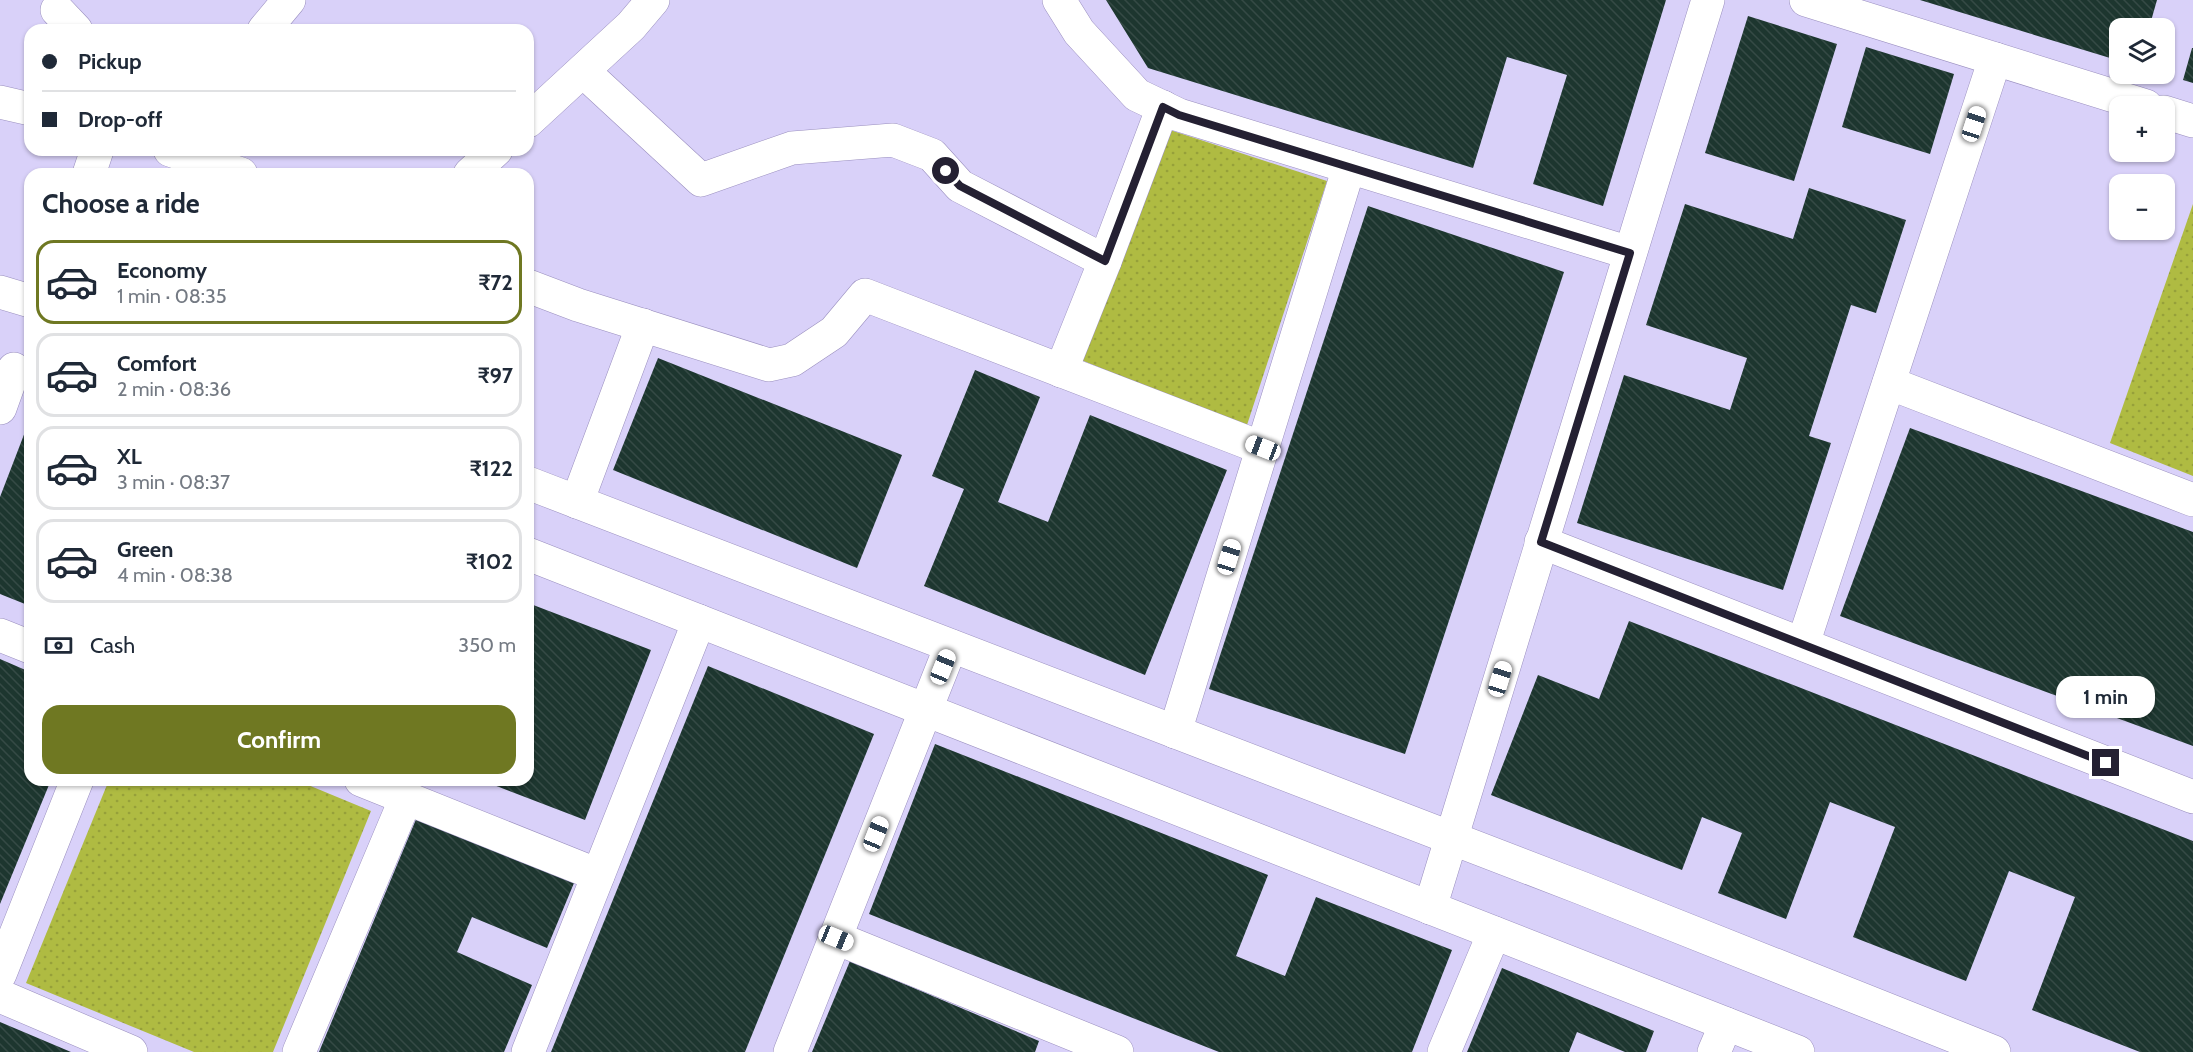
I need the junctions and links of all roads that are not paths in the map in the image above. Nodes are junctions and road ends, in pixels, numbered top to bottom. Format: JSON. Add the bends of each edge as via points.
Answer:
{"nodes":[{"id":1,"x":289,"y":0,"type":"edge"},
{"id":2,"x":652,"y":0,"type":"edge"},
{"id":3,"x":1059,"y":0,"type":"edge"},
{"id":4,"x":1708,"y":0,"type":"edge"},
{"id":5,"x":1806,"y":0,"type":"edge"},
{"id":6,"x":269,"y":24,"type":"edge"},
{"id":7,"x":1995,"y":59,"type":"junction"},
{"id":8,"x":583,"y":71,"type":"junction"},
{"id":9,"x":2113,"y":96,"type":"edge"},
{"id":10,"x":0,"y":102,"type":"edge"},
{"id":11,"x":1163,"y":107,"type":"junction"},
{"id":12,"x":24,"y":108,"type":"edge"},
{"id":13,"x":2175,"y":115,"type":"edge"},
{"id":14,"x":534,"y":116,"type":"edge"},
{"id":15,"x":2193,"y":121,"type":"edge"},
{"id":16,"x":188,"y":156,"type":"edge"},
{"id":17,"x":490,"y":156,"type":"edge"},
{"id":18,"x":1349,"y":167,"type":"junction"},
{"id":19,"x":223,"y":168,"type":"edge"},
{"id":20,"x":476,"y":168,"type":"edge"},
{"id":21,"x":1630,"y":253,"type":"junction"},
{"id":22,"x":1105,"y":261,"type":"junction"},
{"id":23,"x":534,"y":288,"type":"edge"},
{"id":24,"x":0,"y":292,"type":"edge"},
{"id":25,"x":24,"y":299,"type":"edge"},
{"id":26,"x":643,"y":325,"type":"junction"},
{"id":27,"x":15,"y":369,"type":"edge"},
{"id":28,"x":1061,"y":371,"type":"junction"},
{"id":29,"x":1888,"y":383,"type":"junction"},
{"id":30,"x":0,"y":408,"type":"edge"},
{"id":31,"x":1263,"y":448,"type":"junction"},
{"id":32,"x":534,"y":485,"type":"edge"},
{"id":33,"x":2193,"y":500,"type":"edge"},
{"id":34,"x":577,"y":502,"type":"junction"},
{"id":35,"x":1541,"y":542,"type":"junction"},
{"id":36,"x":534,"y":557,"type":"edge"},
{"id":37,"x":699,"y":621,"type":"junction"},
{"id":38,"x":0,"y":635,"type":"edge"},
{"id":39,"x":24,"y":645,"type":"edge"},
{"id":40,"x":1803,"y":645,"type":"junction"},
{"id":41,"x":951,"y":646,"type":"junction"},
{"id":42,"x":925,"y":710,"type":"junction"},
{"id":43,"x":1175,"y":732,"type":"junction"},
{"id":44,"x":75,"y":786,"type":"edge"},
{"id":45,"x":376,"y":786,"type":"edge"},
{"id":46,"x":2193,"y":797,"type":"edge"},
{"id":47,"x":406,"y":798,"type":"junction"},
{"id":48,"x":1451,"y":838,"type":"junction"},
{"id":49,"x":598,"y":875,"type":"junction"},
{"id":50,"x":1430,"y":908,"type":"junction"},
{"id":51,"x":1494,"y":933,"type":"junction"},
{"id":52,"x":836,"y":938,"type":"junction"},
{"id":53,"x":0,"y":974,"type":"edge"},
{"id":54,"x":0,"y":996,"type":"edge"},
{"id":55,"x":1720,"y":1038,"type":"edge"},
{"id":56,"x":1074,"y":1044,"type":"edge"},
{"id":57,"x":131,"y":1052,"type":"edge"},
{"id":58,"x":299,"y":1052,"type":"edge"},
{"id":59,"x":528,"y":1052,"type":"edge"},
{"id":60,"x":790,"y":1052,"type":"edge"},
{"id":61,"x":1118,"y":1052,"type":"edge"},
{"id":62,"x":1444,"y":1052,"type":"edge"},
{"id":63,"x":1798,"y":1052,"type":"edge"},
{"id":64,"x":1994,"y":1052,"type":"edge"}],
"edges":[{"from":1,"to":6,"type":"street"},
{"from":2,"to":8,"type":"street","via":[[631,26]]},
{"from":3,"to":11,"type":"street","via":[[1079,32],[1137,95]]},
{"from":4,"to":21,"type":"street"},
{"from":5,"to":7,"type":"street"},
{"from":7,"to":9,"type":"street"},
{"from":7,"to":29,"type":"street"},
{"from":8,"to":14,"type":"street"},
{"from":8,"to":22,"type":"street","via":[[701,180],[792,148],[893,140],[932,155],[960,186]]},
{"from":10,"to":12,"type":"street"},
{"from":11,"to":18,"type":"street"},
{"from":11,"to":22,"type":"street"},
{"from":13,"to":15,"type":"street"},
{"from":16,"to":19,"type":"street"},
{"from":17,"to":20,"type":"street"},
{"from":18,"to":21,"type":"street"},
{"from":18,"to":31,"type":"street"},
{"from":21,"to":35,"type":"street"},
{"from":22,"to":28,"type":"street"},
{"from":23,"to":26,"type":"street"},
{"from":24,"to":25,"type":"street"},
{"from":26,"to":28,"type":"street","via":[[769,365],[792,360],[834,332],[865,295]]},
{"from":26,"to":34,"type":"street"},
{"from":27,"to":30,"type":"street"},
{"from":28,"to":31,"type":"street"},
{"from":29,"to":33,"type":"street"},
{"from":29,"to":40,"type":"street"},
{"from":31,"to":43,"type":"street"},
{"from":32,"to":34,"type":"street"},
{"from":34,"to":41,"type":"street"},
{"from":35,"to":40,"type":"street"},
{"from":35,"to":48,"type":"street"},
{"from":36,"to":37,"type":"street"},
{"from":37,"to":42,"type":"street"},
{"from":37,"to":49,"type":"street"},
{"from":38,"to":39,"type":"street"},
{"from":40,"to":46,"type":"street"},
{"from":41,"to":42,"type":"street"},
{"from":41,"to":43,"type":"street"},
{"from":42,"to":50,"type":"street"},
{"from":42,"to":52,"type":"street"},
{"from":43,"to":48,"type":"street"},
{"from":44,"to":53,"type":"street"},
{"from":45,"to":47,"type":"street"},
{"from":47,"to":49,"type":"street"},
{"from":47,"to":58,"type":"street"},
{"from":48,"to":50,"type":"street"},
{"from":48,"to":64,"type":"street"},
{"from":49,"to":59,"type":"street"},
{"from":50,"to":51,"type":"street"},
{"from":51,"to":55,"type":"street"},
{"from":51,"to":62,"type":"street"},
{"from":52,"to":56,"type":"street"},
{"from":52,"to":60,"type":"street"},
{"from":54,"to":57,"type":"street"},
{"from":55,"to":63,"type":"street"},
{"from":56,"to":61,"type":"street"}]}
